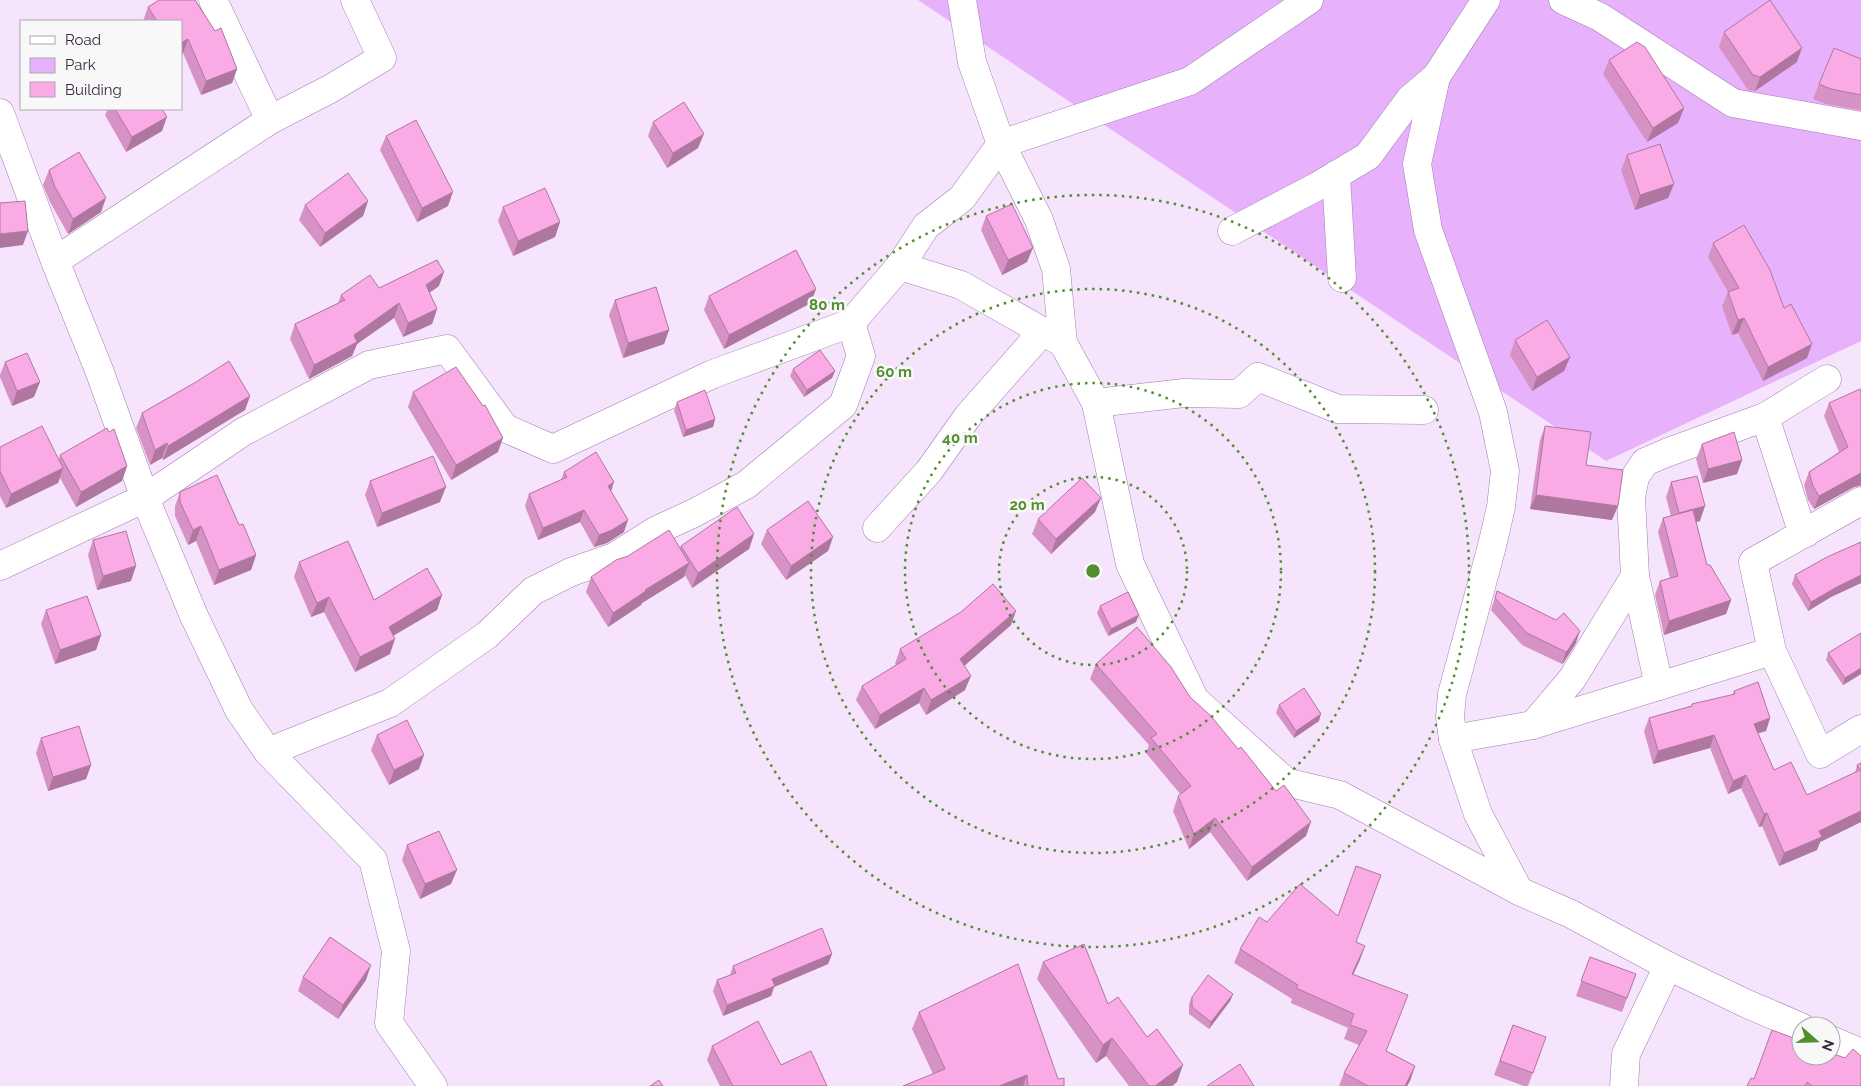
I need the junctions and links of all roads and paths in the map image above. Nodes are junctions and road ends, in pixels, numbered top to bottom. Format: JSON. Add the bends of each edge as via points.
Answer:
{"nodes":[{"id":1,"x":213,"y":0,"type":"edge"},
{"id":2,"x":356,"y":0,"type":"edge"},
{"id":3,"x":962,"y":0,"type":"edge"},
{"id":4,"x":1309,"y":0,"type":"edge"},
{"id":5,"x":1486,"y":0,"type":"edge"},
{"id":6,"x":1563,"y":0,"type":"edge"},
{"id":7,"x":1436,"y":77,"type":"junction"},
{"id":8,"x":0,"y":114,"type":"edge"},
{"id":9,"x":270,"y":120,"type":"junction"},
{"id":10,"x":1860,"y":127,"type":"edge"},
{"id":11,"x":1001,"y":144,"type":"junction"},
{"id":12,"x":1336,"y":175,"type":"junction"},
{"id":13,"x":1232,"y":231,"type":"dead end"},
{"id":14,"x":55,"y":261,"type":"junction"},
{"id":15,"x":900,"y":266,"type":"junction"},
{"id":16,"x":1342,"y":278,"type":"dead end"},
{"id":17,"x":851,"y":323,"type":"junction"},
{"id":18,"x":1053,"y":337,"type":"junction"},
{"id":19,"x":1827,"y":379,"type":"dead end"},
{"id":20,"x":1096,"y":403,"type":"junction"},
{"id":21,"x":1424,"y":410,"type":"dead end"},
{"id":22,"x":1765,"y":417,"type":"junction"},
{"id":23,"x":145,"y":498,"type":"junction"},
{"id":24,"x":1861,"y":501,"type":"edge"},
{"id":25,"x":877,"y":528,"type":"dead end"},
{"id":26,"x":1806,"y":533,"type":"junction"},
{"id":27,"x":0,"y":566,"type":"edge"},
{"id":28,"x":1634,"y":576,"type":"junction"},
{"id":29,"x":1772,"y":652,"type":"junction"},
{"id":30,"x":1659,"y":686,"type":"junction"},
{"id":31,"x":1533,"y":725,"type":"junction"},
{"id":32,"x":1861,"y":729,"type":"edge"},
{"id":33,"x":1453,"y":739,"type":"junction"},
{"id":34,"x":268,"y":752,"type":"junction"},
{"id":35,"x":1519,"y":891,"type":"junction"},
{"id":36,"x":1668,"y":966,"type":"junction"},
{"id":37,"x":1791,"y":1023,"type":"edge"},
{"id":38,"x":1841,"y":1044,"type":"edge"},
{"id":39,"x":1861,"y":1053,"type":"edge"},
{"id":40,"x":433,"y":1086,"type":"edge"},
{"id":41,"x":1624,"y":1086,"type":"edge"}],
"edges":[{"from":1,"to":9,"type":"street"},
{"from":2,"to":9,"type":"street","via":[[382,58]]},
{"from":3,"to":11,"type":"street","via":[[972,62]]},
{"from":4,"to":11,"type":"street","via":[[1190,81]]},
{"from":5,"to":7,"type":"street"},
{"from":6,"to":10,"type":"street","via":[[1600,17],[1733,103]]},
{"from":7,"to":12,"type":"street","via":[[1410,99],[1368,156]]},
{"from":7,"to":33,"type":"street","via":[[1417,164],[1428,230],[1493,412],[1505,471],[1492,546],[1452,694],[1450,717]]},
{"from":8,"to":14,"type":"street"},
{"from":9,"to":14,"type":"street"},
{"from":11,"to":15,"type":"street","via":[[962,198],[926,226]]},
{"from":11,"to":18,"type":"street","via":[[1039,220],[1056,269]]},
{"from":12,"to":13,"type":"street"},
{"from":12,"to":16,"type":"street"},
{"from":14,"to":23,"type":"street","via":[[100,370]]},
{"from":15,"to":17,"type":"street"},
{"from":15,"to":18,"type":"street","via":[[960,285]]},
{"from":17,"to":23,"type":"street","via":[[713,374],[553,449],[505,428],[447,349],[369,365],[243,432]]},
{"from":17,"to":34,"type":"street","via":[[861,356],[843,405],[746,485],[655,531],[614,558],[571,572],[533,591],[487,635],[390,703]]},
{"from":18,"to":20,"type":"street"},
{"from":18,"to":25,"type":"street","via":[[968,416],[929,471]]},
{"from":19,"to":22,"type":"street"},
{"from":20,"to":21,"type":"street","via":[[1184,394],[1239,394],[1258,377],[1338,409]]},
{"from":20,"to":35,"type":"street","via":[[1130,564],[1195,700],[1286,782],[1340,795]]},
{"from":22,"to":26,"type":"street","via":[[1799,522]]},
{"from":22,"to":28,"type":"street","via":[[1644,462],[1635,476],[1631,497]]},
{"from":23,"to":27,"type":"street"},
{"from":23,"to":34,"type":"street","via":[[194,616],[239,710]]},
{"from":24,"to":26,"type":"street"},
{"from":26,"to":29,"type":"street","via":[[1753,562]]},
{"from":28,"to":30,"type":"street"},
{"from":28,"to":31,"type":"street","via":[[1572,679]]},
{"from":29,"to":30,"type":"street"},
{"from":29,"to":32,"type":"street","via":[[1820,754]]},
{"from":30,"to":31,"type":"street"},
{"from":31,"to":33,"type":"street"},
{"from":33,"to":35,"type":"street","via":[[1478,814]]},
{"from":34,"to":40,"type":"street","via":[[373,860],[396,951],[390,1022]]},
{"from":35,"to":36,"type":"street","via":[[1571,914]]},
{"from":36,"to":37,"type":"street"},
{"from":36,"to":41,"type":"street","via":[[1626,1054]]},
{"from":38,"to":39,"type":"street"}]}
